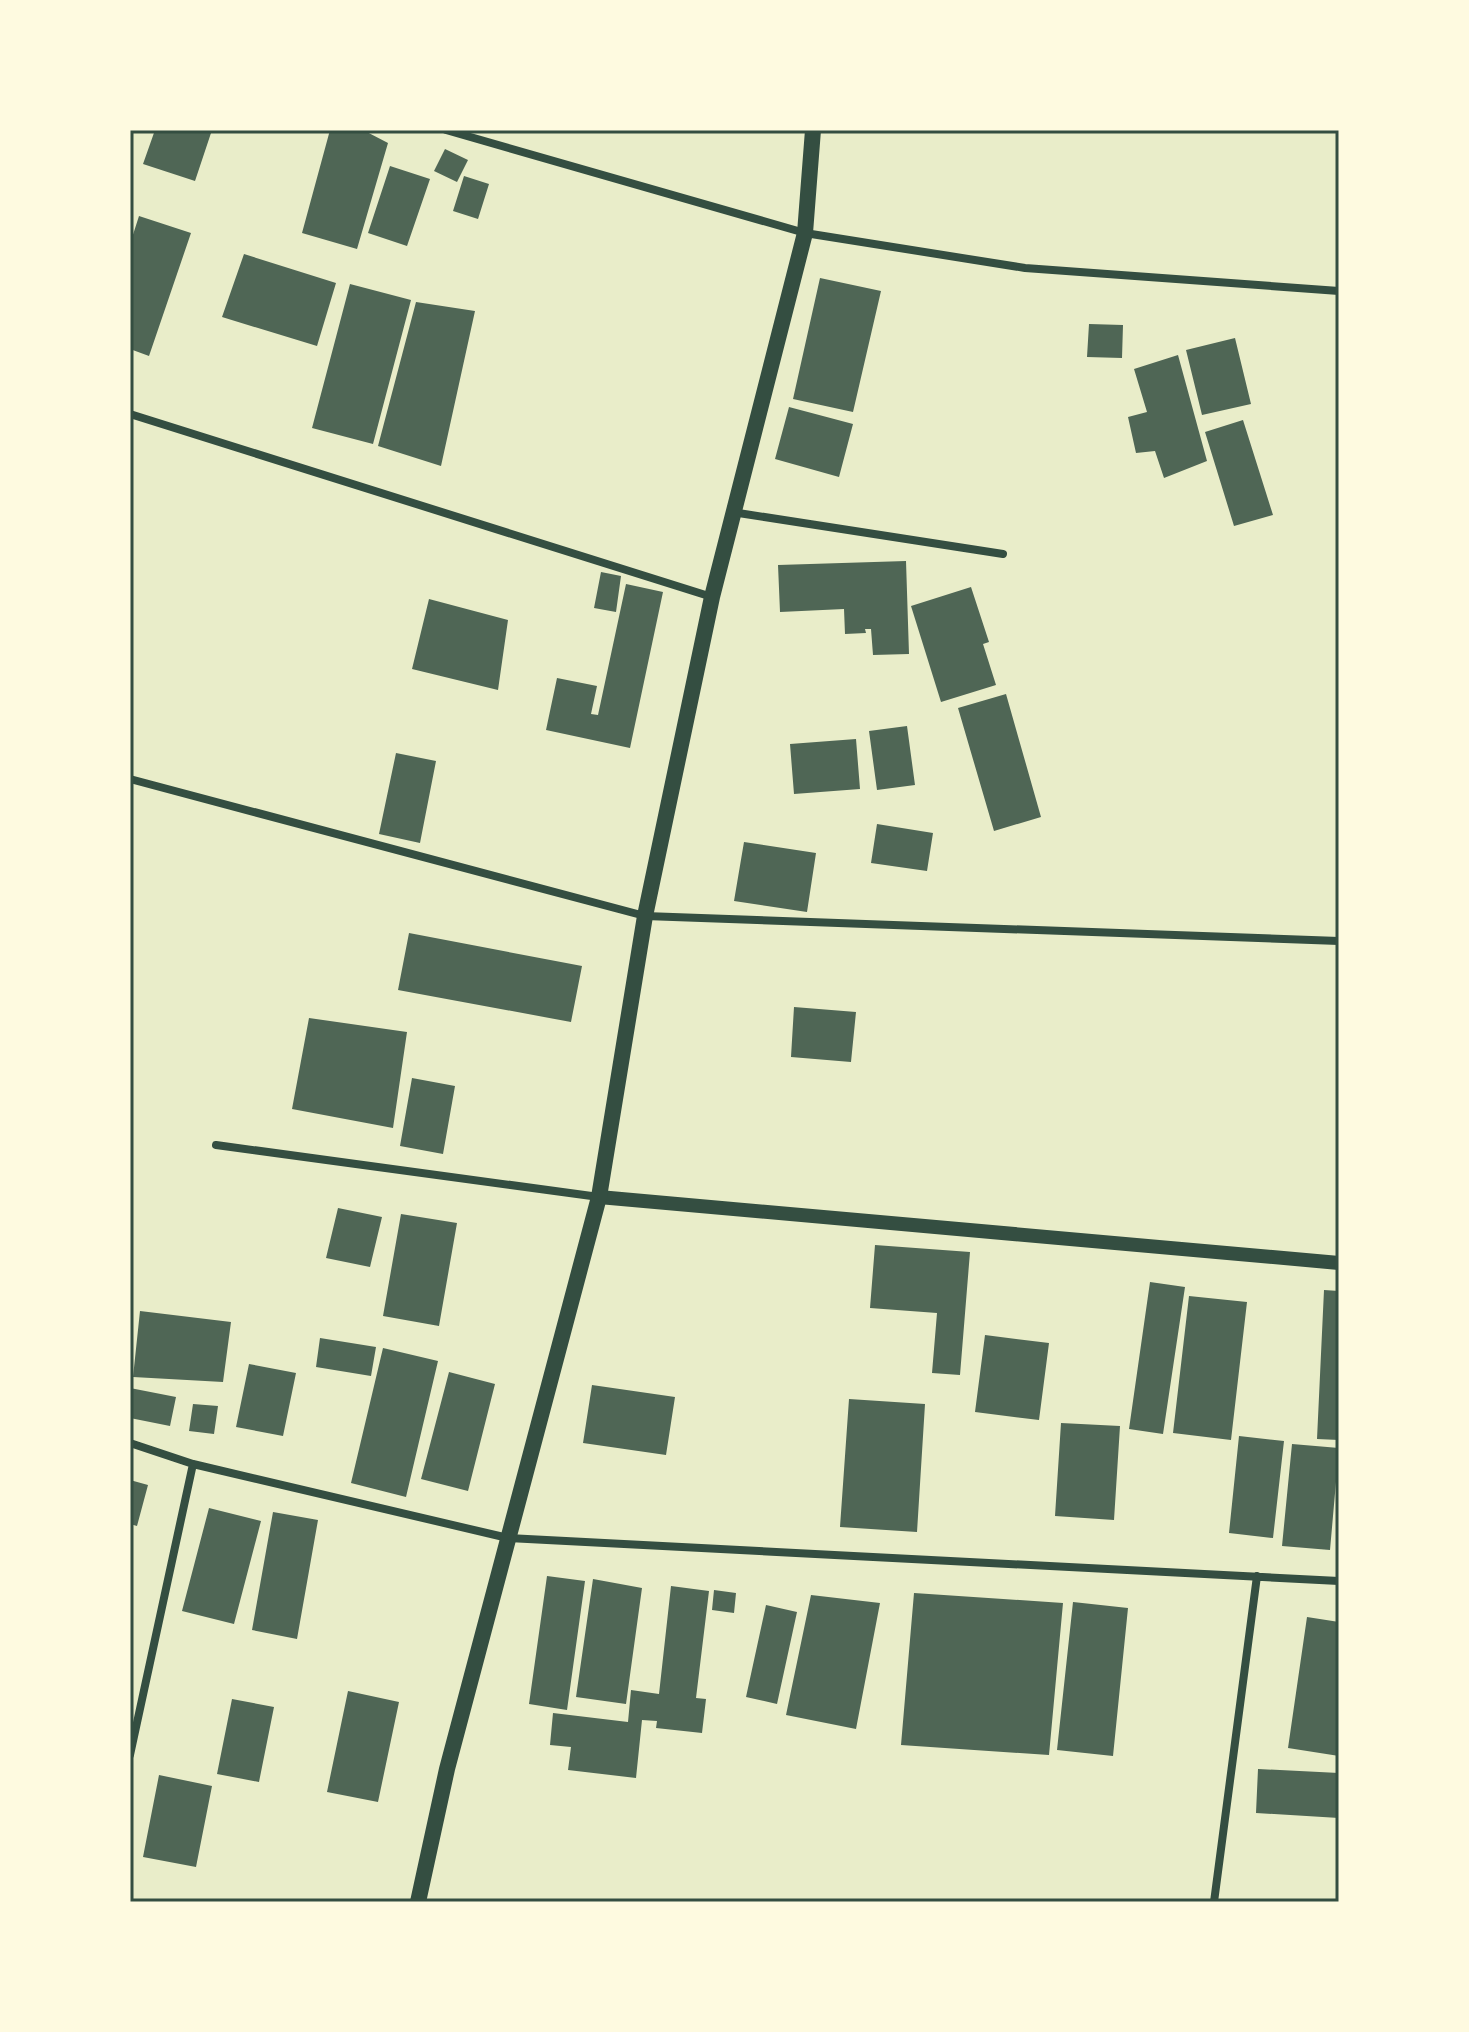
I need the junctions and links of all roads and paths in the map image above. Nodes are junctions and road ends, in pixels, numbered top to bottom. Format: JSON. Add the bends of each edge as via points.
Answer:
{"nodes":[{"id":1,"x":446,"y":130,"type":"edge"},
{"id":2,"x":813,"y":130,"type":"edge"},
{"id":3,"x":805,"y":233,"type":"junction"},
{"id":4,"x":1339,"y":291,"type":"edge"},
{"id":5,"x":130,"y":414,"type":"edge"},
{"id":6,"x":732,"y":512,"type":"junction"},
{"id":7,"x":1003,"y":554,"type":"dead end"},
{"id":8,"x":712,"y":597,"type":"junction"},
{"id":9,"x":130,"y":779,"type":"edge"},
{"id":10,"x":645,"y":916,"type":"junction"},
{"id":11,"x":1339,"y":941,"type":"edge"},
{"id":12,"x":216,"y":1145,"type":"dead end"},
{"id":13,"x":599,"y":1197,"type":"junction"},
{"id":14,"x":1339,"y":1263,"type":"edge"},
{"id":15,"x":130,"y":1443,"type":"edge"},
{"id":16,"x":193,"y":1464,"type":"junction"},
{"id":17,"x":508,"y":1538,"type":"junction"},
{"id":18,"x":1257,"y":1576,"type":"junction"},
{"id":19,"x":1339,"y":1581,"type":"edge"},
{"id":20,"x":130,"y":1755,"type":"edge"},
{"id":21,"x":418,"y":1902,"type":"edge"},
{"id":22,"x":1214,"y":1902,"type":"edge"}],
"edges":[{"from":1,"to":3,"type":"street"},
{"from":2,"to":3,"type":"main road"},
{"from":3,"to":4,"type":"street","via":[[1025,268]]},
{"from":3,"to":6,"type":"main road"},
{"from":5,"to":8,"type":"street"},
{"from":6,"to":7,"type":"street"},
{"from":6,"to":8,"type":"main road"},
{"from":8,"to":10,"type":"main road"},
{"from":9,"to":10,"type":"street"},
{"from":10,"to":11,"type":"street"},
{"from":10,"to":13,"type":"main road"},
{"from":12,"to":13,"type":"street"},
{"from":13,"to":14,"type":"street"},
{"from":13,"to":17,"type":"main road"},
{"from":15,"to":16,"type":"street"},
{"from":16,"to":17,"type":"street"},
{"from":16,"to":20,"type":"street"},
{"from":17,"to":18,"type":"street"},
{"from":17,"to":21,"type":"main road"},
{"from":18,"to":19,"type":"street"},
{"from":18,"to":22,"type":"street"}]}
